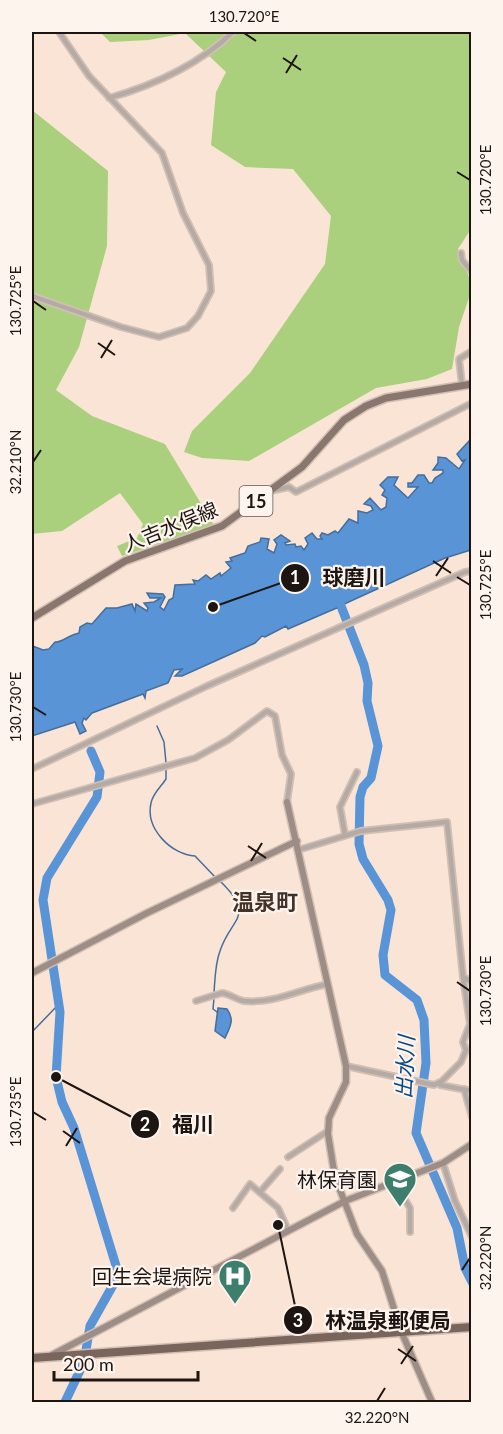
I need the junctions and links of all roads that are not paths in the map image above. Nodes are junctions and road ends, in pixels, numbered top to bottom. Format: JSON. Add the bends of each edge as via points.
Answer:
{"nodes":[{"id":1,"x":60,"y":32,"type":"edge"},
{"id":2,"x":233,"y":32,"type":"edge"},
{"id":3,"x":109,"y":98,"type":"junction"},
{"id":4,"x":461,"y":253,"type":"dead end"},
{"id":5,"x":471,"y":272,"type":"edge"},
{"id":6,"x":32,"y":296,"type":"edge"},
{"id":7,"x":471,"y":351,"type":"edge"},
{"id":8,"x":471,"y":384,"type":"edge"},
{"id":9,"x":462,"y":385,"type":"junction"},
{"id":10,"x":471,"y":403,"type":"edge"},
{"id":11,"x":269,"y":491,"type":"junction"},
{"id":12,"x":471,"y":571,"type":"edge"},
{"id":13,"x":32,"y":618,"type":"edge"},
{"id":14,"x":32,"y":769,"type":"edge"},
{"id":15,"x":357,"y":772,"type":"dead end"},
{"id":16,"x":287,"y":802,"type":"joint"},
{"id":17,"x":32,"y":804,"type":"edge"},
{"id":18,"x":345,"y":836,"type":"junction"},
{"id":19,"x":297,"y":841,"type":"junction"},
{"id":20,"x":298,"y":850,"type":"junction"},
{"id":21,"x":32,"y":973,"type":"edge"},
{"id":22,"x":463,"y":977,"type":"junction"},
{"id":23,"x":471,"y":982,"type":"edge"},
{"id":24,"x":329,"y":984,"type":"junction"},
{"id":25,"x":196,"y":1001,"type":"dead end"},
{"id":26,"x":346,"y":1066,"type":"junction"},
{"id":27,"x":434,"y":1085,"type":"junction"},
{"id":28,"x":464,"y":1089,"type":"junction"},
{"id":29,"x":471,"y":1091,"type":"edge"},
{"id":30,"x":471,"y":1117,"type":"edge"},
{"id":31,"x":328,"y":1131,"type":"junction"},
{"id":32,"x":471,"y":1144,"type":"edge"},
{"id":33,"x":288,"y":1158,"type":"dead end"},
{"id":34,"x":442,"y":1163,"type":"junction"},
{"id":35,"x":280,"y":1169,"type":"dead end"},
{"id":36,"x":395,"y":1184,"type":"junction"},
{"id":37,"x":260,"y":1192,"type":"junction"},
{"id":38,"x":345,"y":1201,"type":"junction"},
{"id":39,"x":233,"y":1208,"type":"dead end"},
{"id":40,"x":288,"y":1230,"type":"junction"},
{"id":41,"x":410,"y":1232,"type":"dead end"},
{"id":42,"x":471,"y":1237,"type":"edge"},
{"id":43,"x":471,"y":1327,"type":"edge"},
{"id":44,"x":401,"y":1331,"type":"junction"},
{"id":45,"x":76,"y":1351,"type":"junction"},
{"id":46,"x":50,"y":1356,"type":"junction"},
{"id":47,"x":32,"y":1358,"type":"edge"},
{"id":48,"x":32,"y":1366,"type":"edge"},
{"id":49,"x":432,"y":1402,"type":"edge"}],
"edges":[{"from":1,"to":3,"type":"street","via":[[71,52]]},
{"from":2,"to":3,"type":"street","via":[[155,83]]},
{"from":3,"to":6,"type":"street","via":[[162,153],[183,213],[209,265],[209,299],[187,328],[159,336]]},
{"from":4,"to":5,"type":"street"},
{"from":7,"to":9,"type":"street","via":[[459,358]]},
{"from":8,"to":9,"type":"main road","name":"人吉水俣線","number":"15"},
{"from":9,"to":11,"type":"main road","name":"人吉水俣線","number":"15","via":[[366,405],[344,420],[302,466]]},
{"from":10,"to":11,"type":"street","via":[[296,492],[289,487]]},
{"from":11,"to":13,"type":"main road","name":"人吉水俣線","number":"15","via":[[222,526],[125,561]]},
{"from":12,"to":14,"type":"street","via":[[229,676]]},
{"from":15,"to":18,"type":"street","via":[[340,807]]},
{"from":16,"to":17,"type":"street","via":[[291,774],[282,755],[275,716],[267,711],[195,758]]},
{"from":16,"to":19,"type":"street"},
{"from":18,"to":20,"type":"street"},
{"from":18,"to":22,"type":"street","via":[[447,822]]},
{"from":19,"to":20,"type":"street"},
{"from":19,"to":21,"type":"street"},
{"from":20,"to":24,"type":"street"},
{"from":22,"to":23,"type":"street"},
{"from":22,"to":27,"type":"street","via":[[470,1024],[463,1042],[466,1050],[461,1062]]},
{"from":24,"to":25,"type":"street","via":[[307,987],[268,1002],[241,1000],[222,993]]},
{"from":24,"to":26,"type":"street"},
{"from":26,"to":27,"type":"street"},
{"from":26,"to":31,"type":"street","via":[[346,1082],[329,1118]]},
{"from":27,"to":28,"type":"street"},
{"from":28,"to":29,"type":"street"},
{"from":28,"to":30,"type":"street"},
{"from":31,"to":33,"type":"street"},
{"from":31,"to":38,"type":"street","via":[[334,1177]]},
{"from":32,"to":34,"type":"street"},
{"from":34,"to":36,"type":"street"},
{"from":34,"to":42,"type":"street"},
{"from":35,"to":37,"type":"street"},
{"from":36,"to":38,"type":"street"},
{"from":36,"to":41,"type":"street","via":[[410,1208]]},
{"from":37,"to":39,"type":"street","via":[[250,1184]]},
{"from":37,"to":40,"type":"street","via":[[278,1208]]},
{"from":38,"to":40,"type":"street"},
{"from":38,"to":44,"type":"street","via":[[357,1234],[382,1271]]},
{"from":40,"to":45,"type":"street"},
{"from":43,"to":44,"type":"highway"},
{"from":44,"to":45,"type":"highway"},
{"from":44,"to":49,"type":"street"},
{"from":45,"to":46,"type":"highway"},
{"from":46,"to":47,"type":"highway"},
{"from":46,"to":48,"type":"highway"}]}
